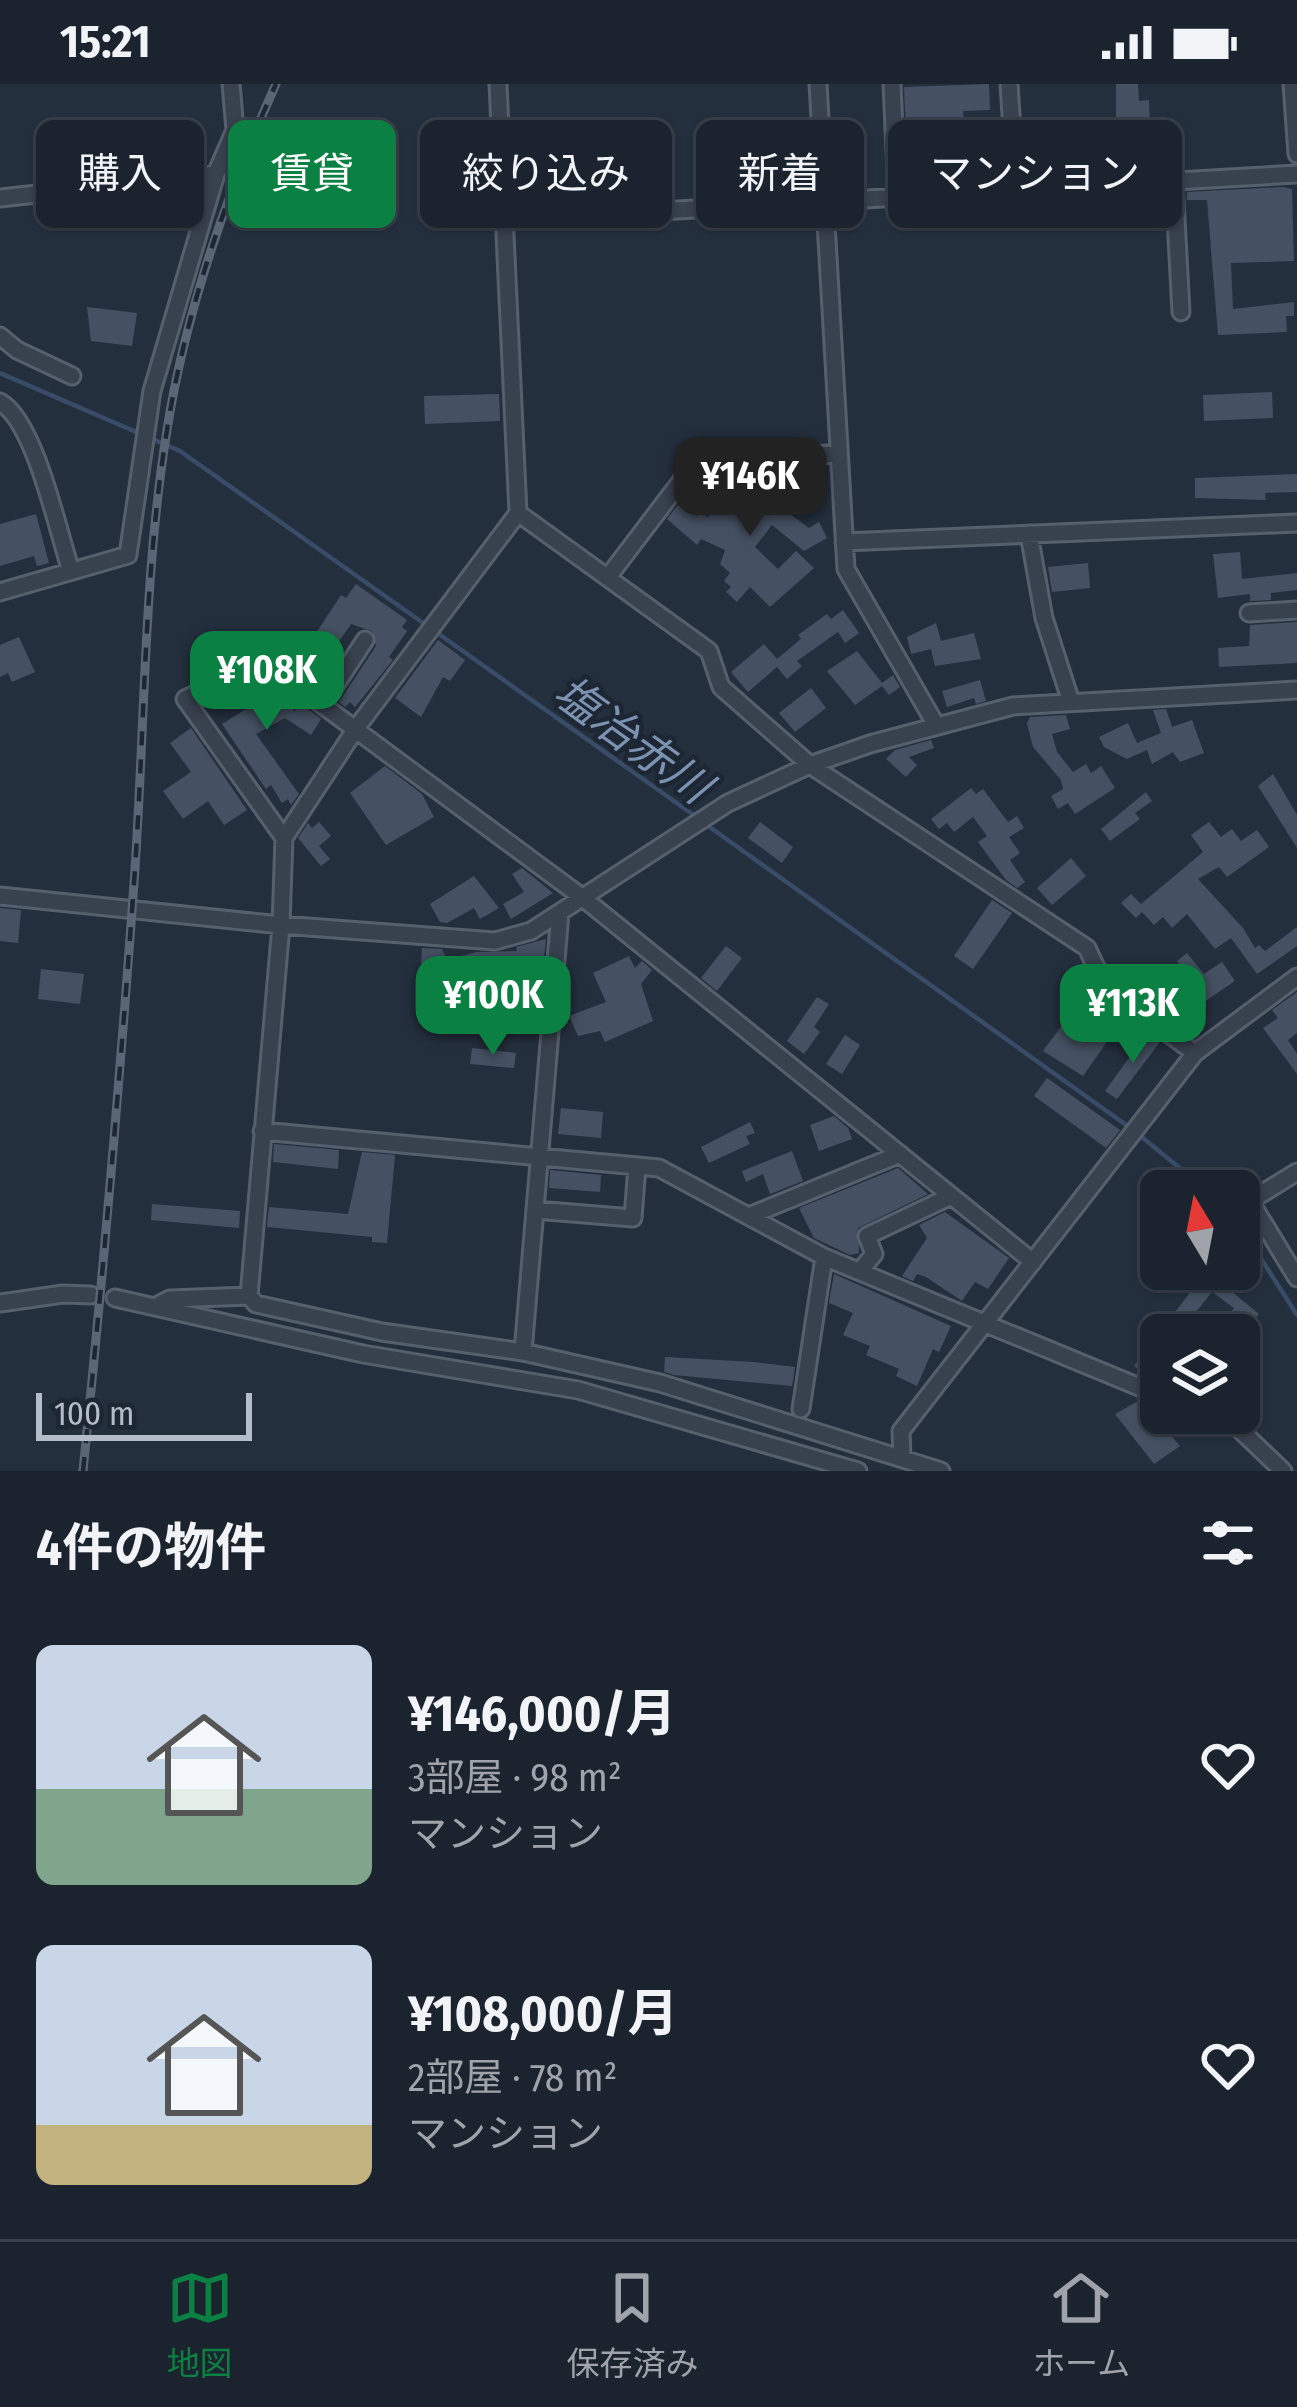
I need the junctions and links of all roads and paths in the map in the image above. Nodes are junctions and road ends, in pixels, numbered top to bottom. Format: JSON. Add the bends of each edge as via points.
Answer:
{"nodes":[{"id":1,"x":231,"y":84,"type":"edge"},
{"id":2,"x":498,"y":84,"type":"edge"},
{"id":3,"x":818,"y":84,"type":"edge"},
{"id":4,"x":892,"y":84,"type":"edge"},
{"id":5,"x":1010,"y":84,"type":"edge"},
{"id":6,"x":1292,"y":84,"type":"edge"},
{"id":7,"x":500,"y":120,"type":"edge"},
{"id":8,"x":820,"y":120,"type":"edge"},
{"id":9,"x":894,"y":120,"type":"edge"},
{"id":10,"x":1012,"y":120,"type":"edge"},
{"id":11,"x":1297,"y":154,"type":"edge"},
{"id":12,"x":216,"y":174,"type":"junction"},
{"id":13,"x":1297,"y":174,"type":"edge"},
{"id":14,"x":1182,"y":181,"type":"edge"},
{"id":15,"x":0,"y":198,"type":"edge"},
{"id":16,"x":505,"y":228,"type":"edge"},
{"id":17,"x":826,"y":228,"type":"edge"},
{"id":18,"x":1177,"y":228,"type":"edge"},
{"id":19,"x":1181,"y":312,"type":"dead end"},
{"id":20,"x":0,"y":336,"type":"edge"},
{"id":21,"x":72,"y":376,"type":"dead end"},
{"id":22,"x":0,"y":402,"type":"edge"},
{"id":23,"x":838,"y":453,"type":"junction"},
{"id":24,"x":518,"y":513,"type":"junction"},
{"id":25,"x":1297,"y":523,"type":"edge"},
{"id":26,"x":1029,"y":534,"type":"junction"},
{"id":27,"x":844,"y":542,"type":"junction"},
{"id":28,"x":71,"y":571,"type":"junction"},
{"id":29,"x":608,"y":578,"type":"junction"},
{"id":30,"x":0,"y":592,"type":"edge"},
{"id":31,"x":1297,"y":610,"type":"edge"},
{"id":32,"x":1249,"y":613,"type":"dead end"},
{"id":33,"x":365,"y":640,"type":"dead end"},
{"id":34,"x":1297,"y":690,"type":"edge"},
{"id":35,"x":1071,"y":702,"type":"junction"},
{"id":36,"x":323,"y":704,"type":"junction"},
{"id":37,"x":936,"y":725,"type":"junction"},
{"id":38,"x":357,"y":727,"type":"junction"},
{"id":39,"x":810,"y":765,"type":"junction"},
{"id":40,"x":284,"y":838,"type":"junction"},
{"id":41,"x":0,"y":896,"type":"edge"},
{"id":42,"x":584,"y":898,"type":"junction"},
{"id":43,"x":560,"y":913,"type":"junction"},
{"id":44,"x":281,"y":926,"type":"junction"},
{"id":45,"x":1297,"y":977,"type":"edge"},
{"id":46,"x":1195,"y":1052,"type":"junction"},
{"id":47,"x":262,"y":1131,"type":"junction"},
{"id":48,"x":900,"y":1154,"type":"junction"},
{"id":49,"x":540,"y":1157,"type":"junction"},
{"id":50,"x":638,"y":1166,"type":"junction"},
{"id":51,"x":1297,"y":1172,"type":"edge"},
{"id":52,"x":951,"y":1196,"type":"junction"},
{"id":53,"x":536,"y":1210,"type":"junction"},
{"id":54,"x":749,"y":1216,"type":"junction"},
{"id":55,"x":824,"y":1257,"type":"junction"},
{"id":56,"x":1033,"y":1262,"type":"junction"},
{"id":57,"x":860,"y":1271,"type":"junction"},
{"id":58,"x":1297,"y":1278,"type":"edge"},
{"id":59,"x":91,"y":1295,"type":"dead end"},
{"id":60,"x":250,"y":1296,"type":"junction"},
{"id":61,"x":115,"y":1298,"type":"dead end"},
{"id":62,"x":0,"y":1304,"type":"edge"},
{"id":63,"x":157,"y":1305,"type":"junction"},
{"id":64,"x":986,"y":1324,"type":"junction"},
{"id":65,"x":524,"y":1352,"type":"junction"},
{"id":66,"x":1140,"y":1387,"type":"edge"},
{"id":67,"x":800,"y":1409,"type":"dead end"},
{"id":68,"x":1244,"y":1434,"type":"edge"},
{"id":69,"x":902,"y":1457,"type":"junction"},
{"id":70,"x":858,"y":1471,"type":"edge"},
{"id":71,"x":941,"y":1471,"type":"edge"},
{"id":72,"x":1283,"y":1471,"type":"edge"}],
"edges":[{"from":1,"to":12,"type":"street","via":[[236,130]]},
{"from":2,"to":7,"type":"street"},
{"from":3,"to":8,"type":"street"},
{"from":4,"to":9,"type":"street"},
{"from":5,"to":10,"type":"street"},
{"from":6,"to":11,"type":"street"},
{"from":12,"to":15,"type":"street"},
{"from":12,"to":28,"type":"street","via":[[152,391],[128,555]]},
{"from":13,"to":14,"type":"street"},
{"from":16,"to":24,"type":"street"},
{"from":17,"to":23,"type":"street"},
{"from":18,"to":19,"type":"street"},
{"from":20,"to":21,"type":"street"},
{"from":22,"to":28,"type":"street","via":[[32,448]]},
{"from":23,"to":27,"type":"street"},
{"from":23,"to":29,"type":"street","via":[[694,464]]},
{"from":24,"to":29,"type":"street"},
{"from":24,"to":38,"type":"street"},
{"from":25,"to":26,"type":"street"},
{"from":26,"to":27,"type":"street"},
{"from":26,"to":35,"type":"street","via":[[1043,618]]},
{"from":27,"to":37,"type":"street","via":[[846,569]]},
{"from":28,"to":30,"type":"street"},
{"from":29,"to":39,"type":"street","via":[[709,651],[722,687]]},
{"from":31,"to":32,"type":"street"},
{"from":33,"to":36,"type":"street"},
{"from":34,"to":35,"type":"street"},
{"from":35,"to":37,"type":"street"},
{"from":36,"to":38,"type":"street"},
{"from":36,"to":40,"type":"street","via":[[263,662],[185,699]]},
{"from":37,"to":39,"type":"street"},
{"from":38,"to":40,"type":"street"},
{"from":38,"to":42,"type":"street"},
{"from":39,"to":42,"type":"street","via":[[728,803]]},
{"from":39,"to":46,"type":"street","via":[[1088,948],[1106,987]]},
{"from":40,"to":44,"type":"street"},
{"from":41,"to":44,"type":"street"},
{"from":42,"to":43,"type":"street"},
{"from":42,"to":48,"type":"street"},
{"from":43,"to":44,"type":"street","via":[[531,932],[495,940]]},
{"from":43,"to":49,"type":"street"},
{"from":44,"to":47,"type":"street"},
{"from":45,"to":46,"type":"street"},
{"from":46,"to":56,"type":"street"},
{"from":47,"to":49,"type":"street"},
{"from":47,"to":60,"type":"street"},
{"from":48,"to":52,"type":"street"},
{"from":48,"to":54,"type":"street"},
{"from":49,"to":50,"type":"street"},
{"from":49,"to":53,"type":"street"},
{"from":50,"to":53,"type":"street","via":[[633,1218]]},
{"from":50,"to":54,"type":"street","via":[[659,1168]]},
{"from":51,"to":58,"type":"street","via":[[1250,1201]]},
{"from":52,"to":56,"type":"street"},
{"from":52,"to":57,"type":"street","via":[[867,1236],[874,1254]]},
{"from":53,"to":65,"type":"street"},
{"from":54,"to":55,"type":"street"},
{"from":55,"to":57,"type":"street"},
{"from":55,"to":67,"type":"street"},
{"from":56,"to":64,"type":"street"},
{"from":57,"to":64,"type":"street"},
{"from":59,"to":62,"type":"street"},
{"from":60,"to":63,"type":"street"},
{"from":60,"to":65,"type":"street","via":[[256,1304],[382,1332]]},
{"from":61,"to":63,"type":"street"},
{"from":63,"to":70,"type":"street","via":[[363,1354],[578,1390]]},
{"from":64,"to":66,"type":"street"},
{"from":64,"to":69,"type":"street","via":[[901,1431]]},
{"from":65,"to":69,"type":"street","via":[[660,1383]]},
{"from":68,"to":72,"type":"street"},
{"from":69,"to":71,"type":"street"}]}
